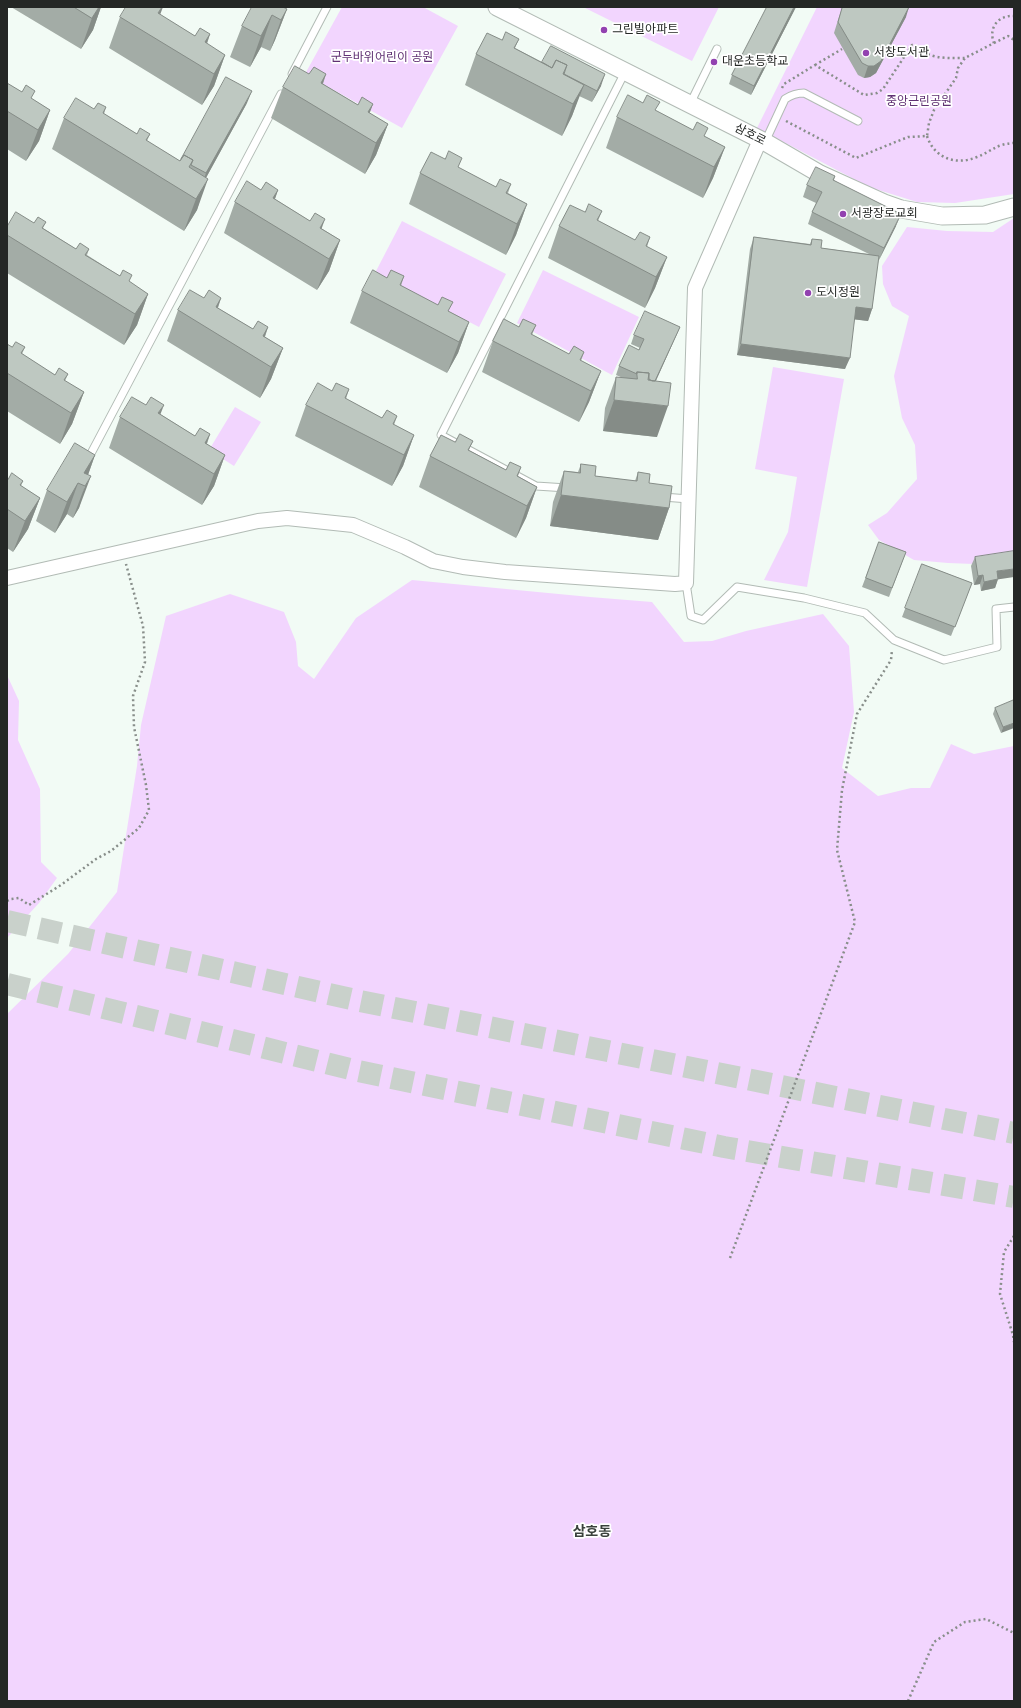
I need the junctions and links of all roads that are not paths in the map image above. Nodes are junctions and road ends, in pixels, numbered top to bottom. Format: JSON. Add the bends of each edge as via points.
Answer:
{"nodes":[{"id":1,"x":327,"y":7,"type":"edge"},
{"id":2,"x":497,"y":7,"type":"edge"},
{"id":3,"x":718,"y":49,"type":"dead end"},
{"id":4,"x":625,"y":72,"type":"junction"},
{"id":5,"x":690,"y":104,"type":"junction"},
{"id":6,"x":858,"y":121,"type":"dead end"},
{"id":7,"x":763,"y":141,"type":"junction"},
{"id":8,"x":1014,"y":207,"type":"edge"},
{"id":9,"x":84,"y":468,"type":"edge"},
{"id":10,"x":574,"y":489,"type":"edge"},
{"id":11,"x":658,"y":496,"type":"edge"},
{"id":12,"x":689,"y":499,"type":"junction"},
{"id":13,"x":7,"y":578,"type":"edge"},
{"id":14,"x":686,"y":583,"type":"junction"},
{"id":15,"x":1014,"y":607,"type":"edge"}],
"edges":[{"from":1,"to":9,"type":"lane"},
{"from":2,"to":4,"type":"street","name":"삼호로"},
{"from":3,"to":5,"type":"lane"},
{"from":4,"to":5,"type":"street","name":"삼호로"},
{"from":4,"to":10,"type":"lane","via":[[441,434],[536,486]]},
{"from":5,"to":7,"type":"street","name":"삼호로"},
{"from":6,"to":7,"type":"lane","via":[[804,93],[798,93],[785,99],[778,117]]},
{"from":7,"to":8,"type":"street","name":"삼호로","via":[[820,174],[901,209],[942,216],[961,216],[985,215]]},
{"from":7,"to":12,"type":"street","via":[[695,288]]},
{"from":11,"to":12,"type":"lane"},
{"from":12,"to":14,"type":"street"},
{"from":13,"to":14,"type":"street","via":[[258,521],[287,518],[353,525],[405,546],[433,561],[463,567],[512,573]]},
{"from":14,"to":15,"type":"lane","via":[[691,616],[703,620],[738,587],[804,598],[865,613],[894,640],[944,660],[997,647],[996,610]]}]}
